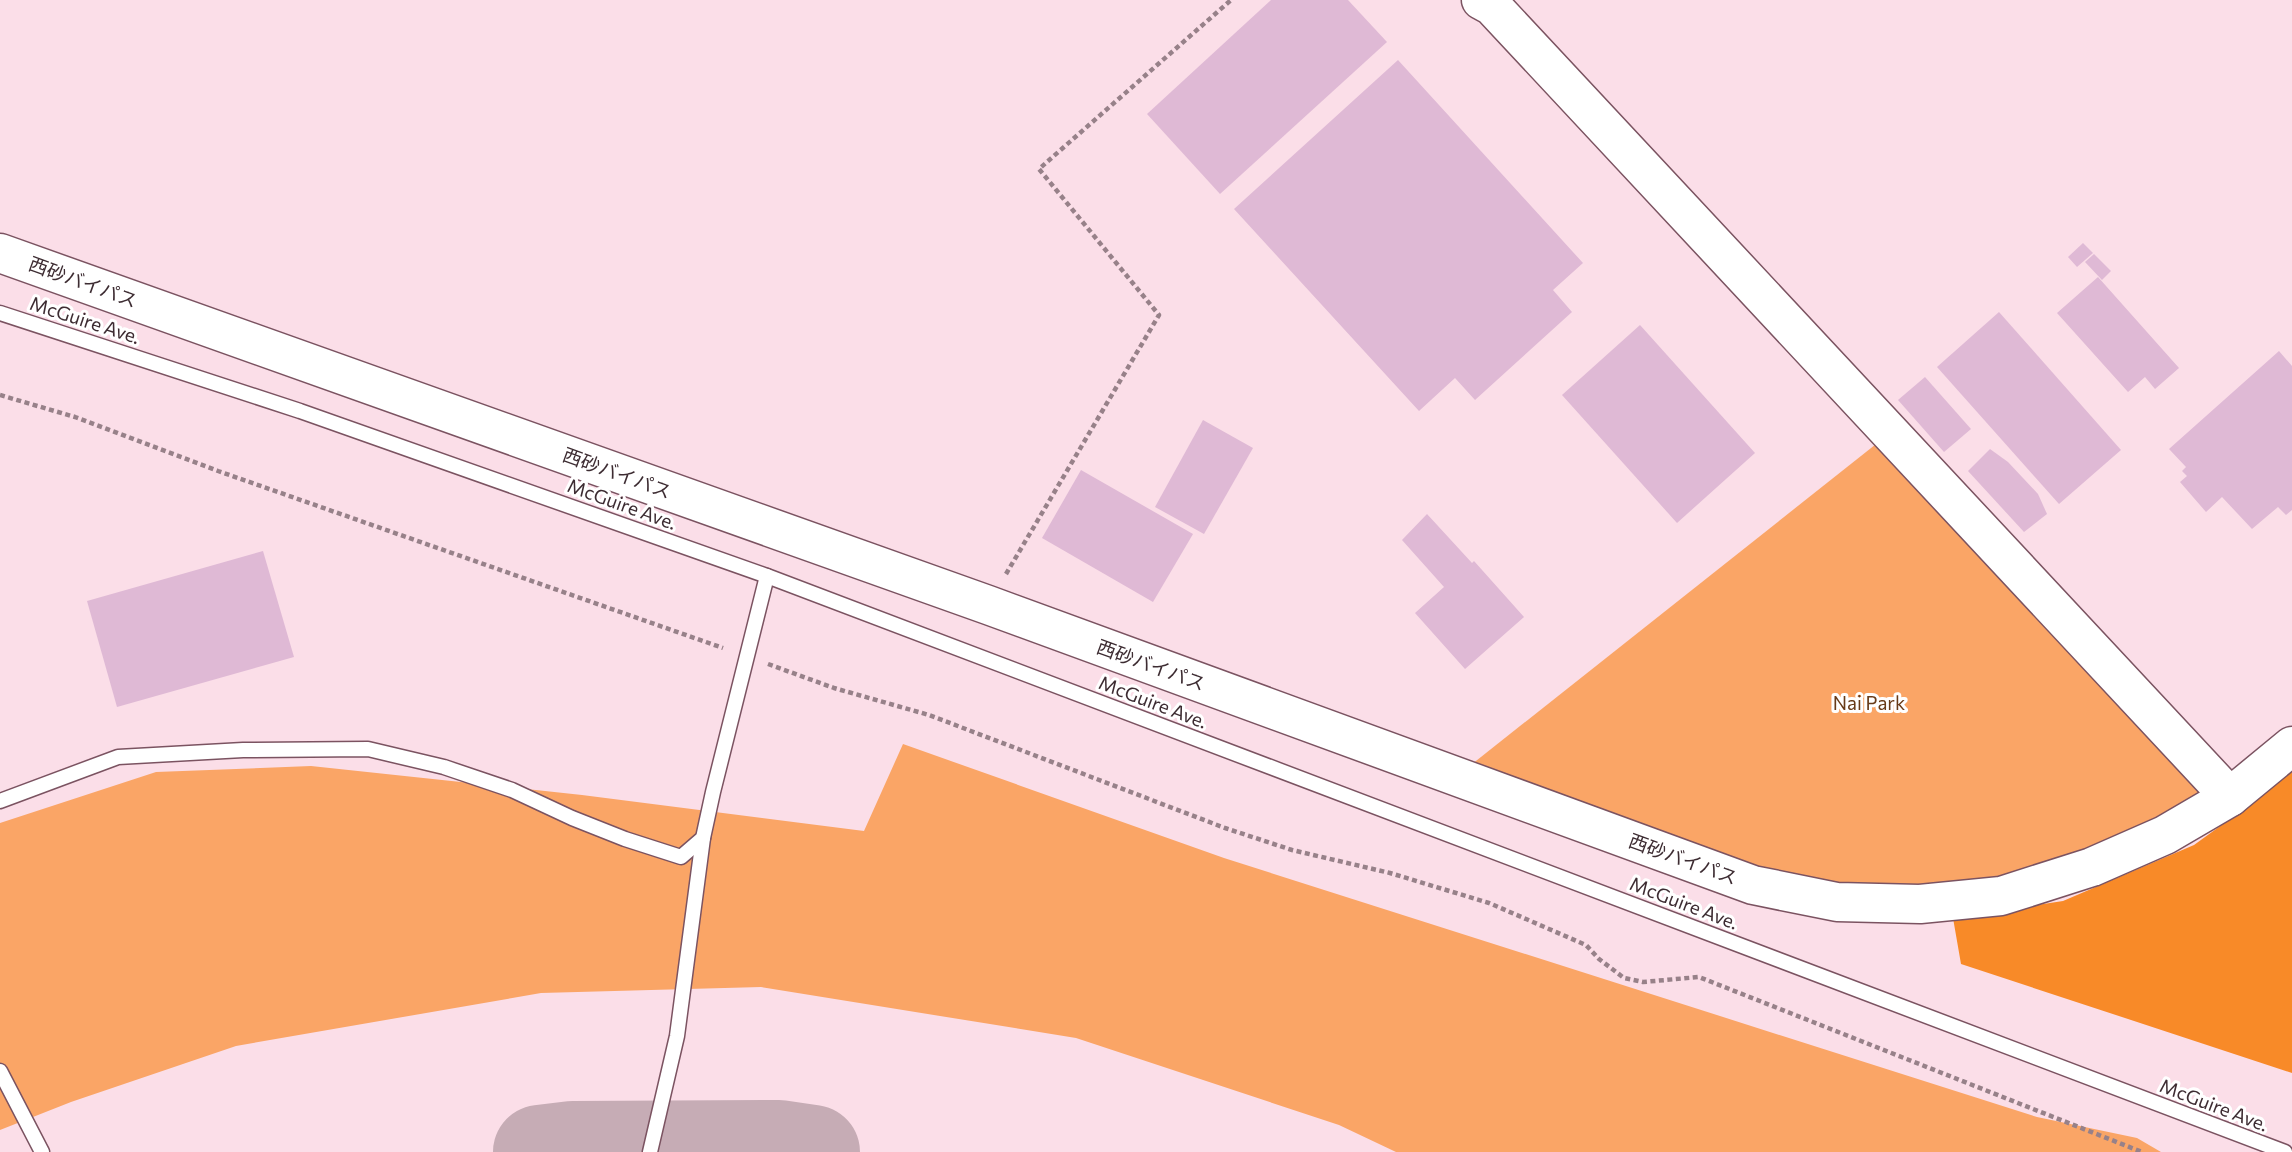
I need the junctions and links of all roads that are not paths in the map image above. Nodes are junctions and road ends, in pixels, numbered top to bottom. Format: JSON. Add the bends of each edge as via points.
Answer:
{"nodes":[{"id":1,"x":1480,"y":0,"type":"edge"},
{"id":2,"x":0,"y":253,"type":"edge"},
{"id":3,"x":0,"y":313,"type":"edge"},
{"id":4,"x":768,"y":576,"type":"junction"},
{"id":5,"x":2292,"y":746,"type":"edge"},
{"id":6,"x":2230,"y":797,"type":"junction"},
{"id":7,"x":0,"y":801,"type":"edge"},
{"id":8,"x":703,"y":838,"type":"junction"},
{"id":9,"x":0,"y":1072,"type":"edge"},
{"id":10,"x":42,"y":1152,"type":"edge"},
{"id":11,"x":650,"y":1152,"type":"edge"},
{"id":12,"x":2285,"y":1152,"type":"edge"}],
"edges":[{"from":1,"to":6,"type":"street","via":[[1492,6]]},
{"from":2,"to":6,"type":"street","name":"西砂バイパス","via":[[988,605],[1752,885],[1837,902],[1920,904],[2001,896],[2104,862],[2165,835]]},
{"from":3,"to":4,"type":"lane","name":"McGuire Ave.","via":[[300,411]]},
{"from":4,"to":8,"type":"lane"},
{"from":4,"to":12,"type":"lane","name":"McGuire Ave."},
{"from":5,"to":6,"type":"street","name":"西砂バイパス"},
{"from":7,"to":8,"type":"lane","via":[[118,757],[368,749],[456,770],[681,857]]},
{"from":8,"to":11,"type":"lane","via":[[677,1036]]},
{"from":9,"to":10,"type":"lane"}]}
